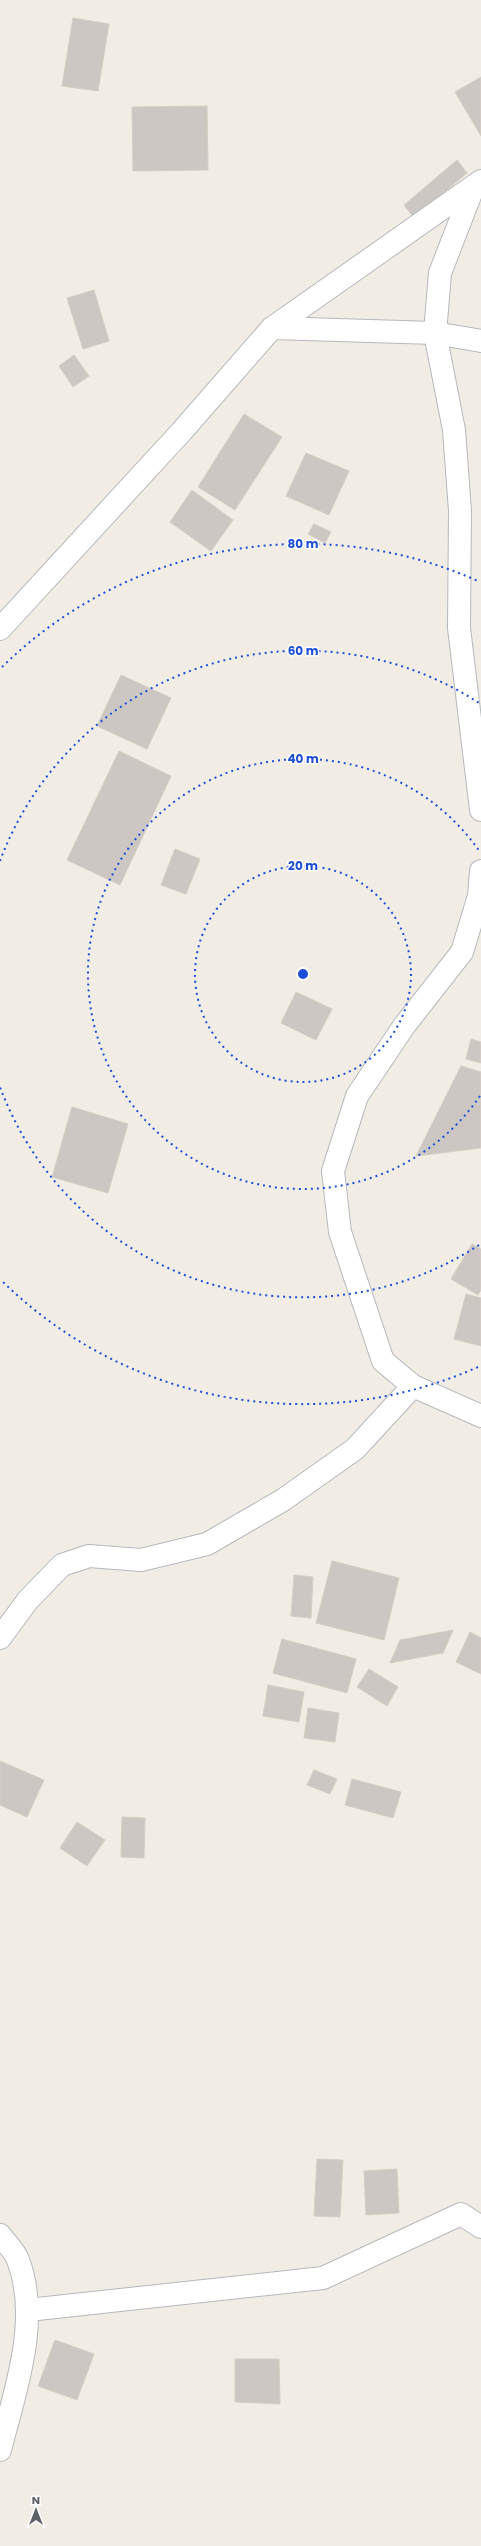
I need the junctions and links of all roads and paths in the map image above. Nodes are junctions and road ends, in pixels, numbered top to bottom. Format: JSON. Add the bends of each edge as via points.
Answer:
{"nodes":[{"id":1,"x":477,"y":184,"type":"edge"},
{"id":2,"x":272,"y":328,"type":"junction"},
{"id":3,"x":435,"y":334,"type":"junction"},
{"id":4,"x":481,"y":341,"type":"edge"},
{"id":5,"x":0,"y":629,"type":"edge"},
{"id":6,"x":481,"y":810,"type":"edge"},
{"id":7,"x":481,"y":871,"type":"edge"},
{"id":8,"x":413,"y":1386,"type":"junction"},
{"id":9,"x":481,"y":1416,"type":"edge"},
{"id":10,"x":0,"y":1638,"type":"edge"},
{"id":11,"x":481,"y":2227,"type":"edge"},
{"id":12,"x":0,"y":2235,"type":"edge"},
{"id":13,"x":28,"y":2310,"type":"junction"},
{"id":14,"x":0,"y":2450,"type":"edge"}],
"edges":[{"from":1,"to":2,"type":"street"},
{"from":1,"to":3,"type":"street","via":[[440,273]]},
{"from":2,"to":3,"type":"street"},
{"from":2,"to":5,"type":"street","via":[[182,431]]},
{"from":3,"to":4,"type":"street"},
{"from":3,"to":6,"type":"street","via":[[454,430],[460,511],[459,628]]},
{"from":7,"to":8,"type":"street","via":[[479,896],[462,952],[404,1026],[357,1096],[333,1171],[340,1232],[383,1361]]},
{"from":8,"to":9,"type":"street"},
{"from":8,"to":10,"type":"street","via":[[355,1449],[283,1500],[207,1544],[141,1560],[89,1556],[62,1565],[28,1600]]},
{"from":11,"to":13,"type":"street","via":[[461,2214],[323,2278]]},
{"from":12,"to":13,"type":"street","via":[[18,2259]]},
{"from":13,"to":14,"type":"street","via":[[21,2367]]}]}
